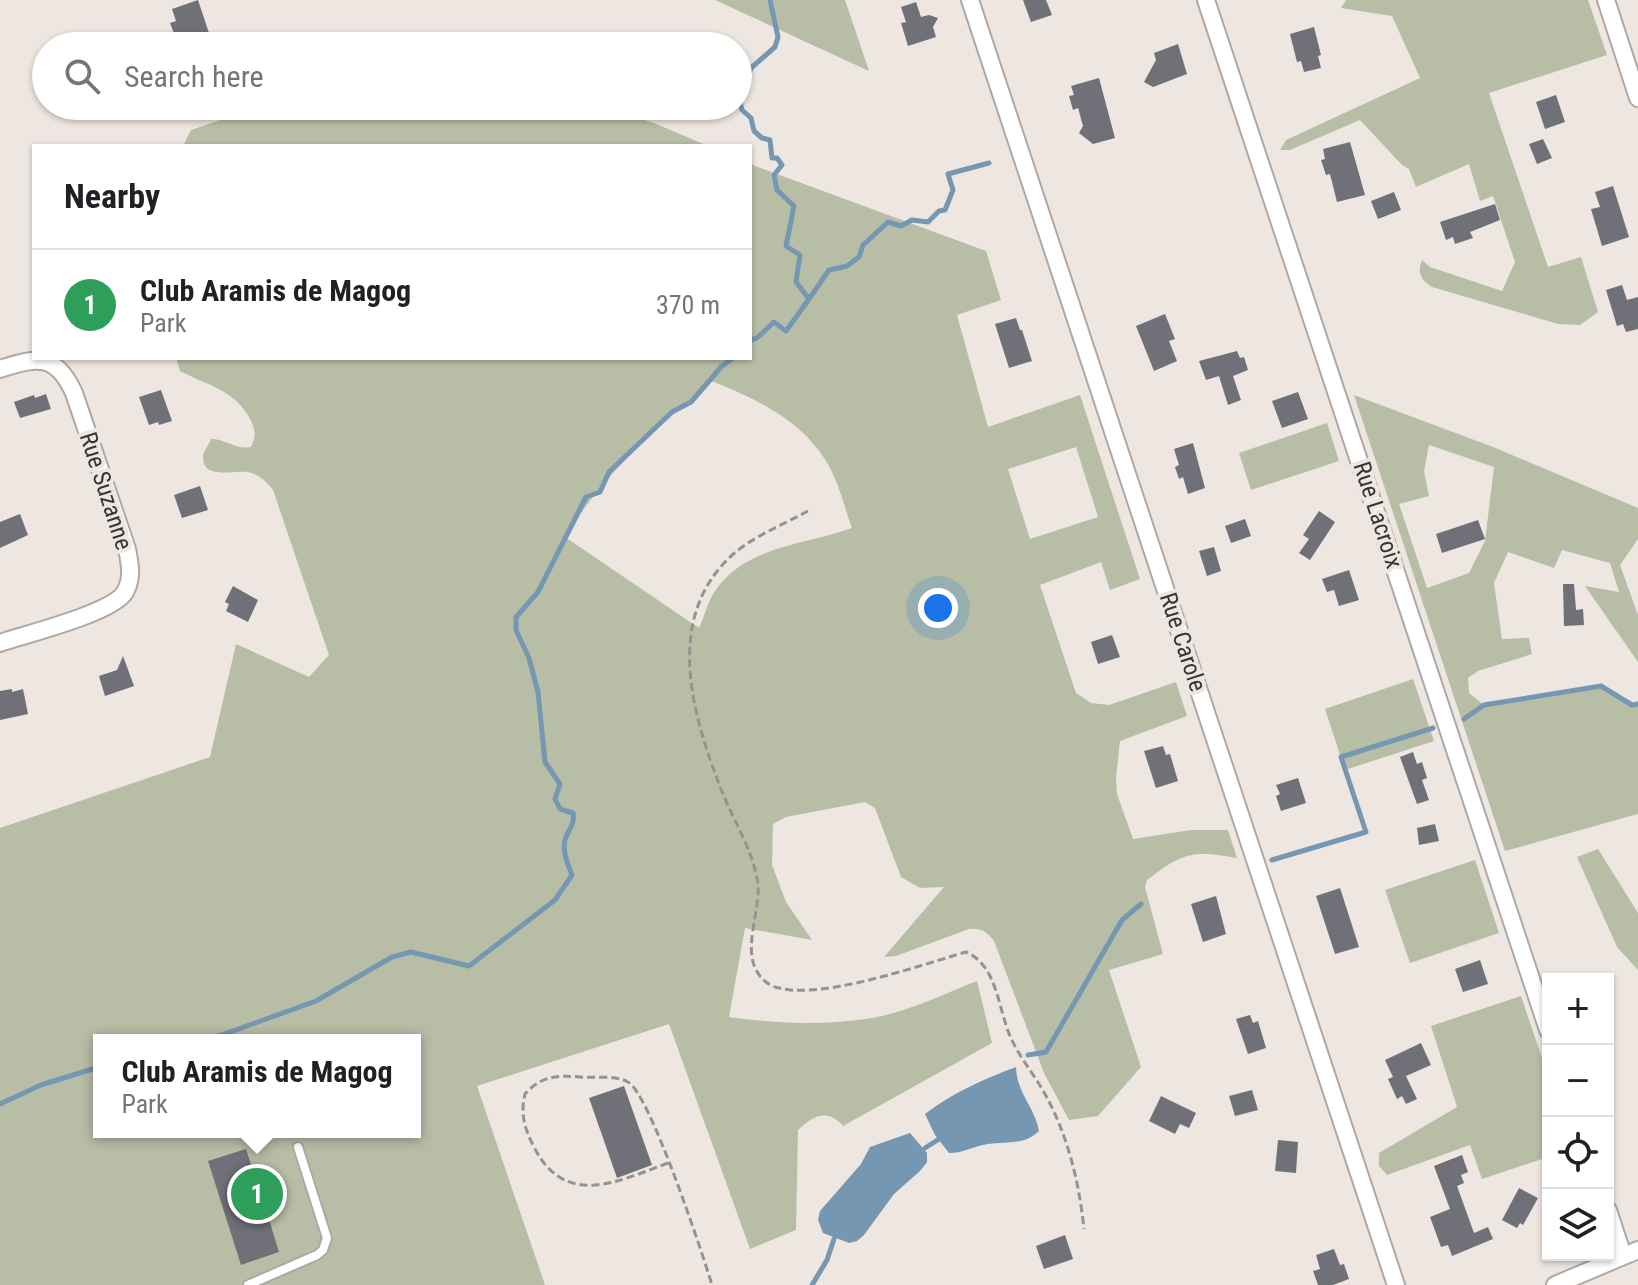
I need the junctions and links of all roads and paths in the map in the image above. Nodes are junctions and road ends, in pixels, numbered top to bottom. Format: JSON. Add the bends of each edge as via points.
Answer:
{"nodes":[{"id":1,"x":970,"y":0,"type":"edge"},
{"id":2,"x":1206,"y":0,"type":"edge"},
{"id":3,"x":1606,"y":0,"type":"edge"},
{"id":4,"x":1638,"y":98,"type":"edge"},
{"id":5,"x":33,"y":360,"type":"edge"},
{"id":6,"x":40,"y":360,"type":"edge"},
{"id":7,"x":0,"y":369,"type":"edge"},
{"id":8,"x":808,"y":511,"type":"dead end"},
{"id":9,"x":0,"y":643,"type":"edge"},
{"id":10,"x":1542,"y":1012,"type":"edge"},
{"id":11,"x":298,"y":1147,"type":"dead end"},
{"id":12,"x":668,"y":1163,"type":"junction"},
{"id":13,"x":1614,"y":1221,"type":"edge"},
{"id":14,"x":1084,"y":1229,"type":"dead end"},
{"id":15,"x":1631,"y":1253,"type":"edge"},
{"id":16,"x":248,"y":1285,"type":"edge"},
{"id":17,"x":712,"y":1285,"type":"edge"},
{"id":18,"x":1396,"y":1285,"type":"edge"},
{"id":19,"x":1555,"y":1285,"type":"edge"}],
"edges":[{"from":1,"to":18,"type":"street","name":"Rue Carole"},
{"from":2,"to":10,"type":"street","name":"Rue Lacroix"},
{"from":3,"to":4,"type":"street"},
{"from":5,"to":7,"type":"street","name":"Rue Suzanne"},
{"from":6,"to":9,"type":"street","name":"Rue Suzanne","via":[[65,375],[74,393],[131,572],[126,591],[112,605]]},
{"from":8,"to":14,"type":"path","via":[[726,560],[704,590],[688,646],[702,735],[757,877],[753,961],[765,981],[780,989],[799,989],[878,979],[966,952],[975,956],[988,972],[1010,1036],[1059,1124]]},
{"from":11,"to":16,"type":"lane","via":[[326,1244],[317,1255]]},
{"from":12,"to":12,"type":"path","via":[[597,1186],[563,1180],[535,1150],[523,1119],[525,1094],[554,1076],[629,1082]]},
{"from":12,"to":17,"type":"path"},
{"from":13,"to":15,"type":"street"},
{"from":15,"to":19,"type":"street"}]}
